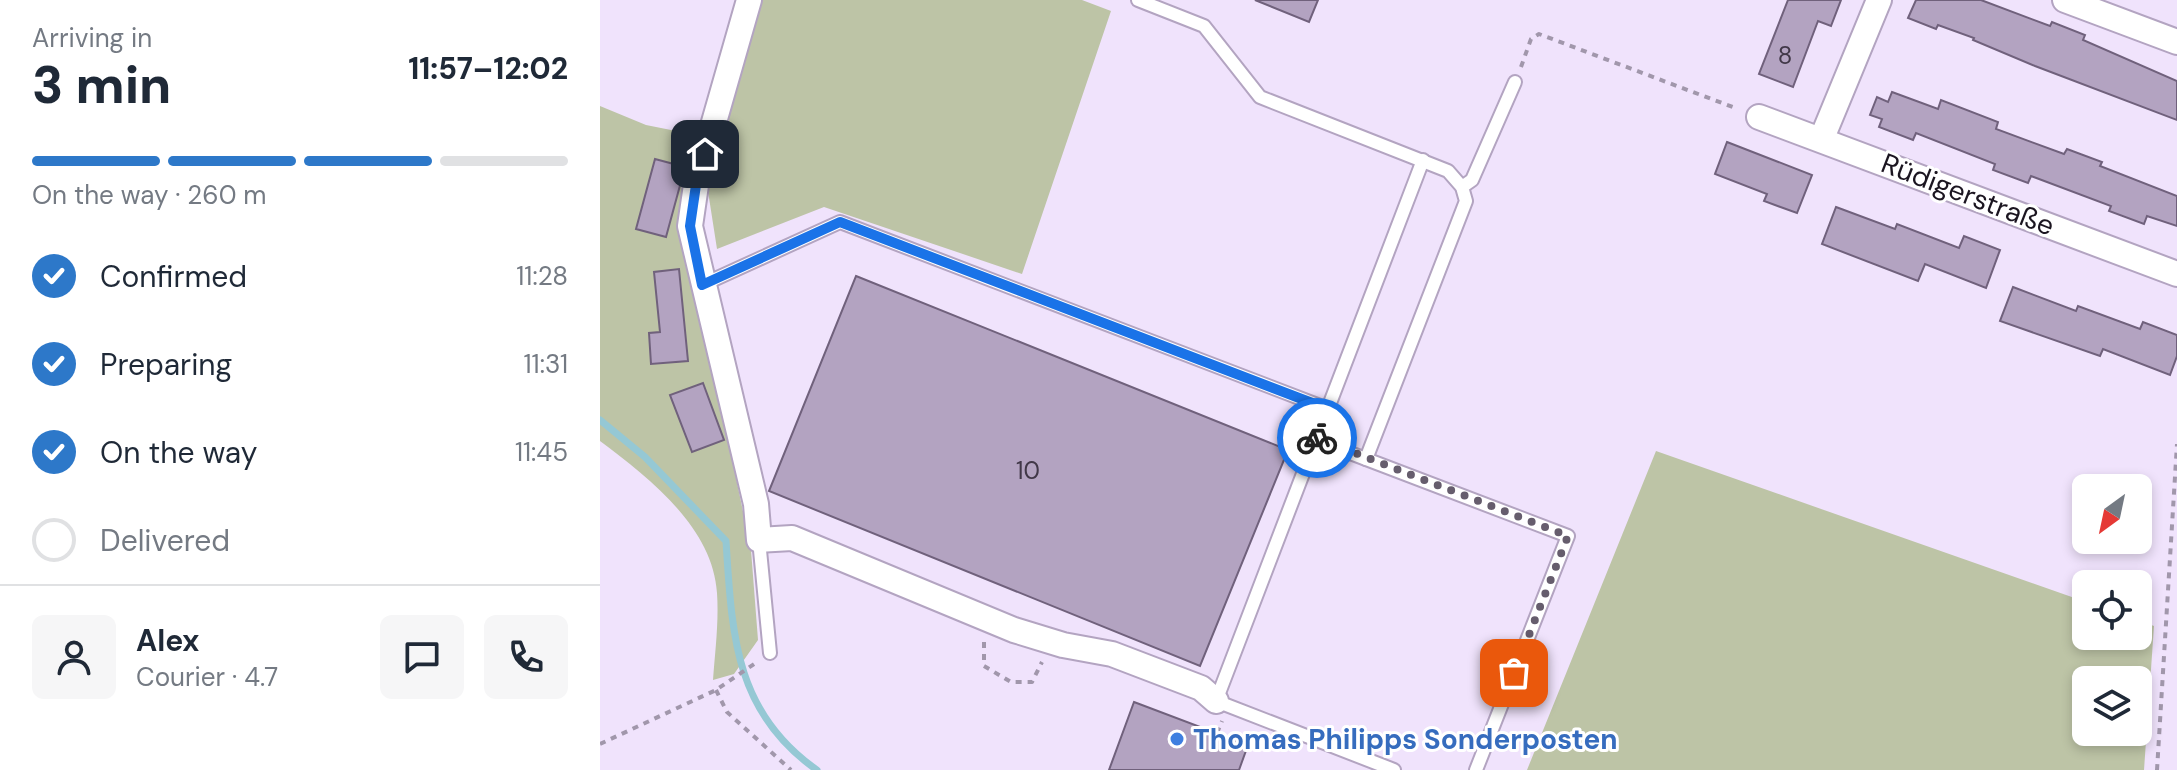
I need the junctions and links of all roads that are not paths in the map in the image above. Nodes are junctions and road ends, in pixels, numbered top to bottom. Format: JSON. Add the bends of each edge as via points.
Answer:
{"nodes":[{"id":1,"x":749,"y":0,"type":"edge"},
{"id":2,"x":1138,"y":0,"type":"edge"},
{"id":3,"x":1879,"y":0,"type":"edge"},
{"id":4,"x":2065,"y":0,"type":"edge"},
{"id":5,"x":2177,"y":42,"type":"edge"},
{"id":6,"x":1515,"y":82,"type":"road end"},
{"id":7,"x":1759,"y":117,"type":"road end"},
{"id":8,"x":1822,"y":138,"type":"junction"},
{"id":9,"x":1423,"y":160,"type":"junction"},
{"id":10,"x":1462,"y":187,"type":"junction"},
{"id":11,"x":2177,"y":274,"type":"edge"},
{"id":12,"x":702,"y":285,"type":"junction"},
{"id":13,"x":1328,"y":409,"type":"junction"},
{"id":14,"x":1316,"y":440,"type":"junction"},
{"id":15,"x":1366,"y":459,"type":"junction"},
{"id":16,"x":759,"y":540,"type":"junction"},
{"id":17,"x":770,"y":653,"type":"dead end"},
{"id":18,"x":1216,"y":701,"type":"junction"},
{"id":19,"x":1394,"y":770,"type":"edge"},
{"id":20,"x":1476,"y":770,"type":"edge"}],
"edges":[{"from":1,"to":12,"type":"street","via":[[696,185],[690,226]]},
{"from":2,"to":9,"type":"lane","via":[[1204,26],[1260,97]]},
{"from":3,"to":8,"type":"street"},
{"from":4,"to":5,"type":"street"},
{"from":6,"to":10,"type":"lane","via":[[1472,180]]},
{"from":7,"to":8,"type":"street","name":"Rüdigerstraße"},
{"from":8,"to":11,"type":"street","name":"Rüdigerstraße"},
{"from":9,"to":10,"type":"lane","via":[[1448,171]]},
{"from":9,"to":13,"type":"lane"},
{"from":10,"to":15,"type":"lane","via":[[1466,201]]},
{"from":12,"to":13,"type":"lane","via":[[840,222]]},
{"from":12,"to":16,"type":"street","via":[[756,504]]},
{"from":13,"to":14,"type":"lane"},
{"from":14,"to":15,"type":"lane"},
{"from":14,"to":18,"type":"lane"},
{"from":15,"to":20,"type":"lane","via":[[1568,536]]},
{"from":16,"to":17,"type":"lane"},
{"from":16,"to":18,"type":"street","via":[[792,538],[984,618],[1051,641],[1112,654],[1201,688]]},
{"from":18,"to":19,"type":"lane"}]}
